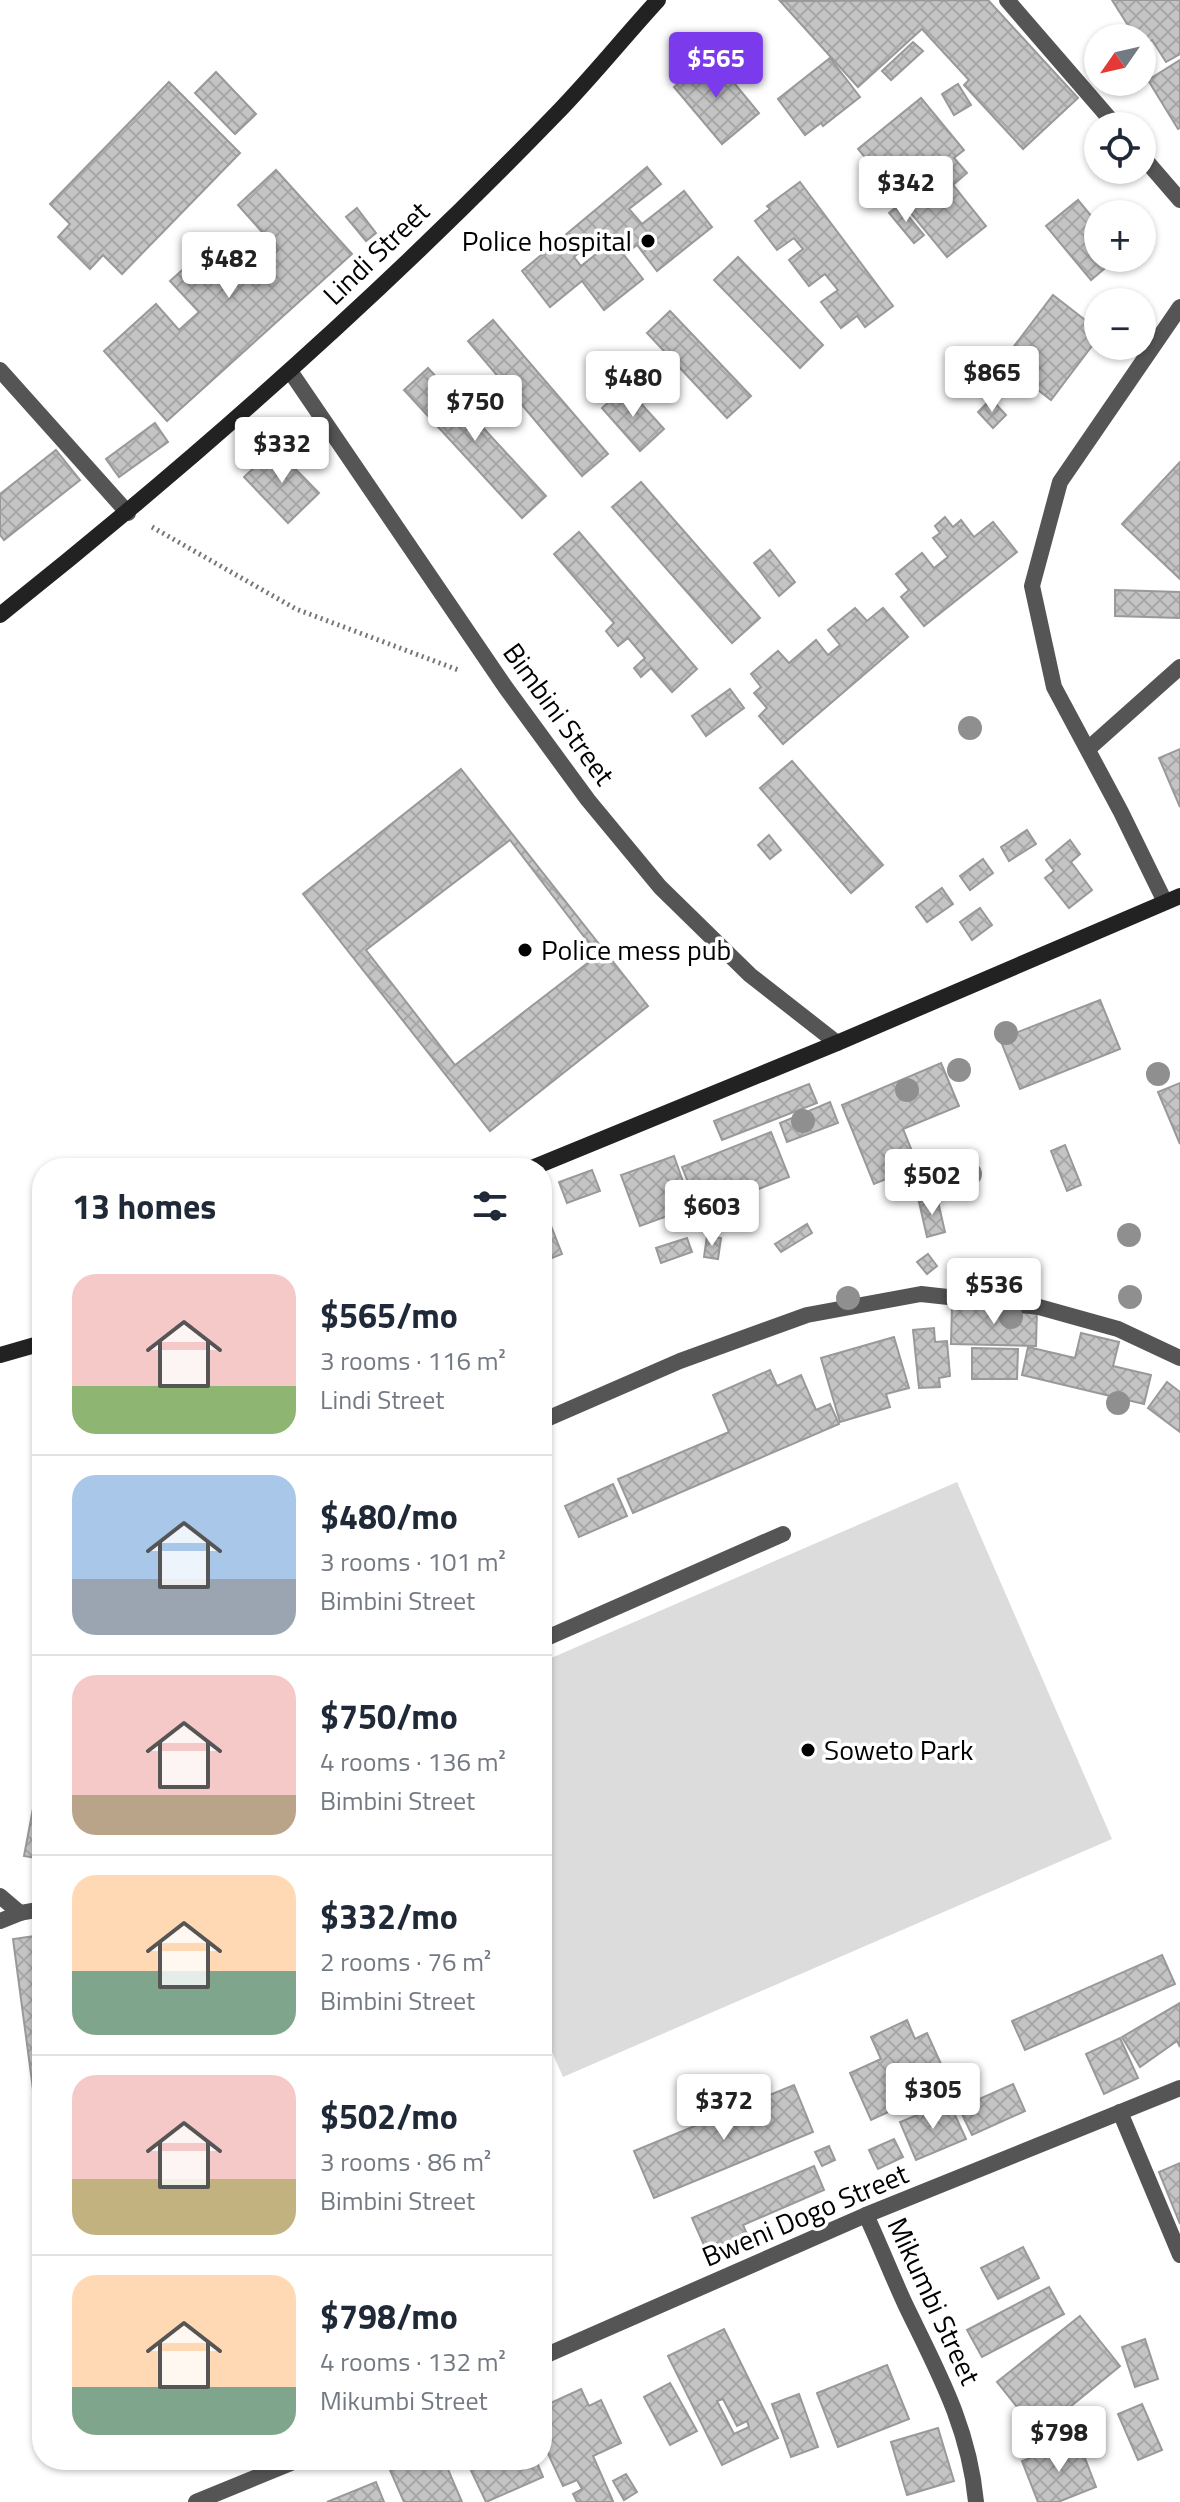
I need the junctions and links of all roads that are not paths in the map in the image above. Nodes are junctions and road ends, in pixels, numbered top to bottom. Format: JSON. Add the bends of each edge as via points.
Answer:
{"nodes":[{"id":1,"x":658,"y":0,"type":"edge"},
{"id":2,"x":1007,"y":0,"type":"edge"},
{"id":3,"x":1104,"y":112,"type":"edge"},
{"id":4,"x":1156,"y":172,"type":"edge"},
{"id":5,"x":1180,"y":200,"type":"edge"},
{"id":6,"x":1180,"y":307,"type":"edge"},
{"id":7,"x":0,"y":370,"type":"edge"},
{"id":8,"x":290,"y":371,"type":"junction"},
{"id":9,"x":128,"y":513,"type":"junction"},
{"id":10,"x":0,"y":615,"type":"edge"},
{"id":11,"x":1180,"y":667,"type":"edge"},
{"id":12,"x":1088,"y":749,"type":"junction"},
{"id":13,"x":1173,"y":899,"type":"edge"},
{"id":14,"x":837,"y":1043,"type":"junction"},
{"id":15,"x":552,"y":1160,"type":"edge"},
{"id":16,"x":32,"y":1346,"type":"edge"},
{"id":17,"x":0,"y":1355,"type":"edge"},
{"id":18,"x":1180,"y":1358,"type":"edge"},
{"id":19,"x":552,"y":1417,"type":"edge"},
{"id":20,"x":783,"y":1534,"type":"dead end"},
{"id":21,"x":552,"y":1636,"type":"edge"},
{"id":22,"x":0,"y":1896,"type":"edge"},
{"id":23,"x":32,"y":1911,"type":"edge"},
{"id":24,"x":20,"y":1913,"type":"junction"},
{"id":25,"x":0,"y":1921,"type":"edge"},
{"id":26,"x":1180,"y":2088,"type":"edge"},
{"id":27,"x":1120,"y":2112,"type":"junction"},
{"id":28,"x":866,"y":2215,"type":"junction"},
{"id":29,"x":1180,"y":2255,"type":"edge"},
{"id":30,"x":552,"y":2353,"type":"edge"},
{"id":31,"x":274,"y":2470,"type":"edge"},
{"id":32,"x":196,"y":2502,"type":"edge"},
{"id":33,"x":976,"y":2502,"type":"edge"}],
"edges":[{"from":1,"to":8,"type":"main road","name":"Lindi Street","via":[[558,112]]},
{"from":2,"to":3,"type":"street"},
{"from":4,"to":5,"type":"street"},
{"from":6,"to":12,"type":"street","via":[[1060,482],[1032,586],[1054,687]]},
{"from":7,"to":9,"type":"street"},
{"from":8,"to":9,"type":"main road","name":"Lindi Street"},
{"from":8,"to":14,"type":"street","name":"Bimbini Street","via":[[588,800],[660,887],[750,975]]},
{"from":9,"to":10,"type":"main road","name":"Lindi Street"},
{"from":11,"to":12,"type":"street"},
{"from":12,"to":13,"type":"street"},
{"from":13,"to":14,"type":"main road"},
{"from":14,"to":15,"type":"main road"},
{"from":16,"to":17,"type":"main road"},
{"from":18,"to":19,"type":"street","via":[[1118,1329],[1039,1307],[921,1294],[807,1315],[680,1361]]},
{"from":20,"to":21,"type":"street"},
{"from":22,"to":24,"type":"street"},
{"from":23,"to":24,"type":"street"},
{"from":24,"to":25,"type":"street"},
{"from":26,"to":27,"type":"street","name":"Bweni Dogo Street"},
{"from":27,"to":28,"type":"street","name":"Bweni Dogo Street"},
{"from":27,"to":29,"type":"street"},
{"from":28,"to":30,"type":"street","name":"Bweni Dogo Street"},
{"from":28,"to":33,"type":"street","name":"Mikumbi Street","via":[[953,2401]]},
{"from":31,"to":32,"type":"street"}]}
